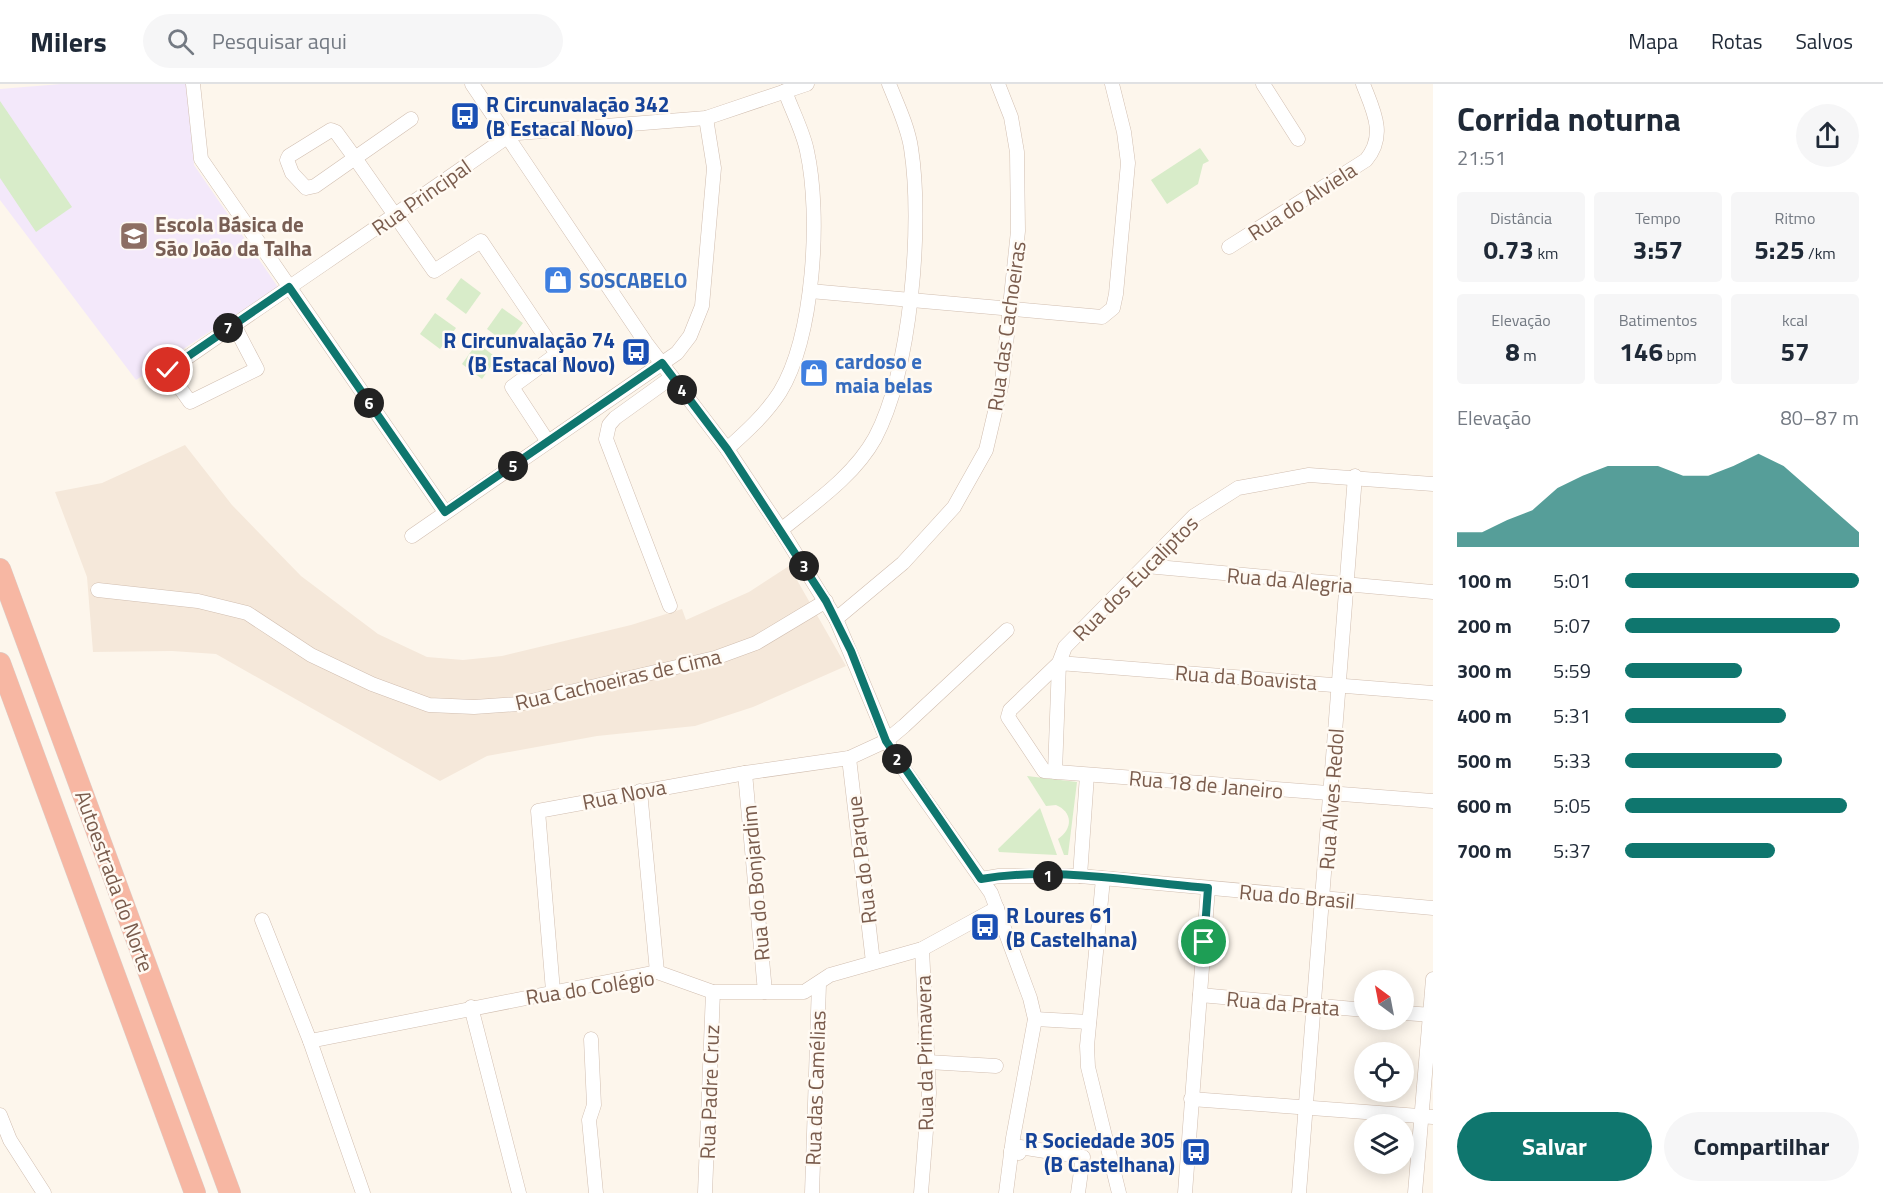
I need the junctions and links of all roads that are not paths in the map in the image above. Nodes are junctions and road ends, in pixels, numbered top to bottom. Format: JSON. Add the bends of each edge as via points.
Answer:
{"nodes":[{"id":1,"x":193,"y":84,"type":"edge"},
{"id":2,"x":472,"y":84,"type":"edge"},
{"id":3,"x":807,"y":84,"type":"edge"},
{"id":4,"x":889,"y":84,"type":"edge"},
{"id":5,"x":998,"y":84,"type":"edge"},
{"id":6,"x":1112,"y":84,"type":"edge"},
{"id":7,"x":1263,"y":84,"type":"edge"},
{"id":8,"x":1363,"y":84,"type":"edge"},
{"id":9,"x":785,"y":91,"type":"junction"},
{"id":10,"x":706,"y":118,"type":"junction"},
{"id":11,"x":411,"y":119,"type":"dead end"},
{"id":12,"x":507,"y":137,"type":"junction"},
{"id":13,"x":1298,"y":139,"type":"dead end"},
{"id":14,"x":355,"y":158,"type":"junction"},
{"id":15,"x":394,"y":216,"type":"junction"},
{"id":16,"x":1229,"y":247,"type":"dead end"},
{"id":17,"x":289,"y":287,"type":"junction"},
{"id":18,"x":810,"y":291,"type":"junction"},
{"id":19,"x":909,"y":301,"type":"junction"},
{"id":20,"x":1011,"y":307,"type":"junction"},
{"id":21,"x":234,"y":325,"type":"junction"},
{"id":22,"x":662,"y":363,"type":"junction"},
{"id":23,"x":672,"y":377,"type":"junction"},
{"id":24,"x":548,"y":442,"type":"junction"},
{"id":25,"x":727,"y":449,"type":"junction"},
{"id":26,"x":1355,"y":476,"type":"junction"},
{"id":27,"x":1433,"y":484,"type":"edge"},
{"id":28,"x":445,"y":512,"type":"junction"},
{"id":29,"x":781,"y":530,"type":"junction"},
{"id":30,"x":412,"y":536,"type":"dead end"},
{"id":31,"x":1146,"y":566,"type":"junction"},
{"id":32,"x":0,"y":569,"type":"edge"},
{"id":33,"x":1347,"y":586,"type":"junction"},
{"id":34,"x":98,"y":590,"type":"dead end"},
{"id":35,"x":1433,"y":592,"type":"edge"},
{"id":36,"x":826,"y":601,"type":"junction"},
{"id":37,"x":670,"y":606,"type":"dead end"},
{"id":38,"x":836,"y":619,"type":"junction"},
{"id":39,"x":1007,"y":630,"type":"dead end"},
{"id":40,"x":0,"y":663,"type":"edge"},
{"id":41,"x":1059,"y":663,"type":"junction"},
{"id":42,"x":1340,"y":684,"type":"junction"},
{"id":43,"x":1433,"y":693,"type":"edge"},
{"id":44,"x":886,"y":741,"type":"junction"},
{"id":45,"x":849,"y":758,"type":"junction"},
{"id":46,"x":1055,"y":772,"type":"junction"},
{"id":47,"x":745,"y":773,"type":"junction"},
{"id":48,"x":1087,"y":775,"type":"junction"},
{"id":49,"x":640,"y":790,"type":"junction"},
{"id":50,"x":1331,"y":795,"type":"junction"},
{"id":51,"x":1433,"y":801,"type":"edge"},
{"id":52,"x":1080,"y":876,"type":"junction"},
{"id":53,"x":981,"y":879,"type":"junction"},
{"id":54,"x":1103,"y":879,"type":"junction"},
{"id":55,"x":1208,"y":888,"type":"junction"},
{"id":56,"x":1323,"y":898,"type":"junction"},
{"id":57,"x":997,"y":908,"type":"junction"},
{"id":58,"x":1433,"y":908,"type":"edge"},
{"id":59,"x":262,"y":920,"type":"dead end"},
{"id":60,"x":922,"y":950,"type":"junction"},
{"id":61,"x":873,"y":962,"type":"junction"},
{"id":62,"x":657,"y":972,"type":"junction"},
{"id":63,"x":1433,"y":979,"type":"edge"},
{"id":64,"x":819,"y":984,"type":"junction"},
{"id":65,"x":553,"y":991,"type":"junction"},
{"id":66,"x":713,"y":992,"type":"junction"},
{"id":67,"x":765,"y":992,"type":"junction"},
{"id":68,"x":1200,"y":996,"type":"junction"},
{"id":69,"x":1315,"y":1006,"type":"junction"},
{"id":70,"x":471,"y":1007,"type":"junction"},
{"id":71,"x":1354,"y":1009,"type":"edge"},
{"id":72,"x":1414,"y":1014,"type":"edge"},
{"id":73,"x":1432,"y":1015,"type":"edge"},
{"id":74,"x":1035,"y":1019,"type":"junction"},
{"id":75,"x":1089,"y":1022,"type":"junction"},
{"id":76,"x":591,"y":1039,"type":"dead end"},
{"id":77,"x":310,"y":1041,"type":"junction"},
{"id":78,"x":928,"y":1062,"type":"junction"},
{"id":79,"x":996,"y":1066,"type":"dead end"},
{"id":80,"x":1191,"y":1099,"type":"junction"},
{"id":81,"x":1306,"y":1109,"type":"junction"},
{"id":82,"x":0,"y":1115,"type":"edge"},
{"id":83,"x":1427,"y":1117,"type":"edge"},
{"id":84,"x":1011,"y":1152,"type":"junction"},
{"id":85,"x":44,"y":1193,"type":"edge"},
{"id":86,"x":195,"y":1193,"type":"edge"},
{"id":87,"x":230,"y":1193,"type":"edge"},
{"id":88,"x":363,"y":1193,"type":"edge"},
{"id":89,"x":519,"y":1193,"type":"edge"},
{"id":90,"x":596,"y":1193,"type":"edge"},
{"id":91,"x":705,"y":1193,"type":"edge"},
{"id":92,"x":812,"y":1193,"type":"edge"},
{"id":93,"x":921,"y":1193,"type":"edge"},
{"id":94,"x":1006,"y":1193,"type":"edge"},
{"id":95,"x":1078,"y":1193,"type":"edge"},
{"id":96,"x":1119,"y":1193,"type":"edge"},
{"id":97,"x":1185,"y":1193,"type":"edge"},
{"id":98,"x":1299,"y":1193,"type":"edge"},
{"id":99,"x":1415,"y":1193,"type":"edge"}],
"edges":[{"from":1,"to":17,"type":"street","via":[[201,159]]},
{"from":2,"to":12,"type":"street"},
{"from":3,"to":9,"type":"street","name":"Rua Principal"},
{"from":4,"to":19,"type":"street","via":[[911,145],[917,197]]},
{"from":5,"to":20,"type":"street","name":"Rua das Cachoeiras","via":[[1011,117],[1017,152],[1018,231]]},
{"from":6,"to":20,"type":"street","via":[[1128,163],[1113,308],[1102,317]]},
{"from":7,"to":13,"type":"street"},
{"from":8,"to":16,"type":"street","name":"Rua do Alviela","via":[[1378,129],[1373,152]]},
{"from":9,"to":10,"type":"street","name":"Rua Principal"},
{"from":9,"to":18,"type":"street","via":[[807,150],[814,197]]},
{"from":10,"to":12,"type":"street","name":"Rua Principal"},
{"from":10,"to":22,"type":"street","via":[[714,168],[702,306],[690,336],[677,353]]},
{"from":11,"to":14,"type":"street"},
{"from":12,"to":15,"type":"street","name":"Rua Principal"},
{"from":12,"to":22,"type":"street"},
{"from":14,"to":14,"type":"street","via":[[309,188],[301,184],[287,164],[289,156],[331,129]]},
{"from":14,"to":15,"type":"street"},
{"from":15,"to":17,"type":"street","name":"Rua Principal"},
{"from":15,"to":24,"type":"street","via":[[434,271],[481,241],[557,354],[512,387]]},
{"from":17,"to":21,"type":"street","name":"Rua Principal"},
{"from":17,"to":28,"type":"street"},
{"from":18,"to":19,"type":"street"},
{"from":18,"to":25,"type":"street","via":[[795,363],[779,393],[753,426]]},
{"from":19,"to":20,"type":"street"},
{"from":19,"to":29,"type":"street","via":[[897,385],[874,439],[844,477]]},
{"from":20,"to":38,"type":"street","name":"Rua das Cachoeiras","via":[[1002,382],[986,450],[954,507],[903,562]]},
{"from":21,"to":21,"type":"street","name":"Rua Principal","via":[[168,370],[190,402],[257,369]]},
{"from":22,"to":23,"type":"street"},
{"from":22,"to":24,"type":"street"},
{"from":23,"to":25,"type":"street"},
{"from":23,"to":37,"type":"street","via":[[615,418],[606,439]]},
{"from":24,"to":28,"type":"street"},
{"from":25,"to":29,"type":"street"},
{"from":26,"to":27,"type":"street","name":"Rua dos Eucaliptos"},
{"from":26,"to":31,"type":"street","name":"Rua dos Eucaliptos","via":[[1309,475],[1238,488],[1194,516]]},
{"from":26,"to":33,"type":"street","name":"Rua Alves Redol"},
{"from":28,"to":30,"type":"street"},
{"from":29,"to":36,"type":"street"},
{"from":31,"to":33,"type":"street","name":"Rua da Alegria"},
{"from":31,"to":41,"type":"street","name":"Rua dos Eucaliptos","via":[[1065,647]]},
{"from":32,"to":87,"type":"highway","name":"Autoestrada do Norte"},
{"from":33,"to":35,"type":"street","name":"Rua da Alegria"},
{"from":33,"to":42,"type":"street","name":"Rua Alves Redol"},
{"from":34,"to":36,"type":"street","name":"Rua Cachoeiras de Cima","via":[[198,602],[247,613],[311,655],[372,684],[429,705],[474,707],[519,704],[715,658],[756,643]]},
{"from":36,"to":38,"type":"street"},
{"from":38,"to":44,"type":"street"},
{"from":39,"to":44,"type":"street","name":"Rua Nova"},
{"from":40,"to":86,"type":"highway","name":"Autoestrada do Norte"},
{"from":41,"to":42,"type":"street","name":"Rua da Boavista"},
{"from":41,"to":46,"type":"street"},
{"from":41,"to":46,"type":"street","name":"Rua dos Eucaliptos","via":[[1010,710],[1008,717],[1044,771]]},
{"from":42,"to":43,"type":"street","name":"Rua da Boavista"},
{"from":42,"to":50,"type":"street","name":"Rua Alves Redol"},
{"from":44,"to":45,"type":"street","name":"Rua Nova"},
{"from":44,"to":53,"type":"street"},
{"from":45,"to":47,"type":"street","name":"Rua Nova"},
{"from":45,"to":61,"type":"street","name":"Rua do Parque"},
{"from":46,"to":48,"type":"street","name":"Rua 18 de Janeiro"},
{"from":47,"to":49,"type":"street","name":"Rua Nova"},
{"from":47,"to":67,"type":"street","name":"Rua do Bonjardim"},
{"from":48,"to":50,"type":"street","name":"Rua 18 de Janeiro"},
{"from":48,"to":52,"type":"street"},
{"from":49,"to":62,"type":"street"},
{"from":49,"to":65,"type":"street","name":"Rua Nova","via":[[538,811]]},
{"from":50,"to":51,"type":"street","name":"Rua 18 de Janeiro"},
{"from":50,"to":56,"type":"street","name":"Rua Alves Redol"},
{"from":52,"to":53,"type":"street","name":"Rua do Brasil"},
{"from":52,"to":54,"type":"street","name":"Rua do Brasil"},
{"from":53,"to":57,"type":"street"},
{"from":54,"to":55,"type":"street","name":"Rua do Brasil"},
{"from":54,"to":75,"type":"street"},
{"from":55,"to":56,"type":"street","name":"Rua do Brasil"},
{"from":55,"to":68,"type":"street"},
{"from":56,"to":58,"type":"street","name":"Rua do Brasil"},
{"from":56,"to":69,"type":"street","name":"Rua Alves Redol"},
{"from":57,"to":60,"type":"street","name":"Rua do Colégio"},
{"from":57,"to":74,"type":"street"},
{"from":59,"to":77,"type":"street"},
{"from":60,"to":61,"type":"street","name":"Rua do Colégio"},
{"from":60,"to":78,"type":"street","name":"Rua da Primavera"},
{"from":61,"to":64,"type":"street","name":"Rua do Colégio","via":[[830,975]]},
{"from":62,"to":65,"type":"street","name":"Rua do Colégio"},
{"from":62,"to":66,"type":"street","name":"Rua do Colégio"},
{"from":63,"to":73,"type":"street"},
{"from":64,"to":67,"type":"street","name":"Rua do Colégio","via":[[804,992]]},
{"from":64,"to":92,"type":"street","name":"Rua das Camélias"},
{"from":65,"to":70,"type":"street","name":"Rua do Colégio"},
{"from":66,"to":67,"type":"street","name":"Rua do Colégio"},
{"from":66,"to":91,"type":"street","name":"Rua Padre Cruz"},
{"from":68,"to":69,"type":"street","name":"Rua da Prata"},
{"from":68,"to":80,"type":"street"},
{"from":69,"to":71,"type":"street","name":"Rua da Prata"},
{"from":69,"to":81,"type":"street","name":"Rua Alves Redol"},
{"from":70,"to":77,"type":"street","name":"Rua do Colégio"},
{"from":70,"to":89,"type":"street"},
{"from":72,"to":73,"type":"street"},
{"from":73,"to":83,"type":"street"},
{"from":74,"to":75,"type":"street"},
{"from":74,"to":84,"type":"street"},
{"from":75,"to":96,"type":"street","via":[[1088,1067]]},
{"from":76,"to":90,"type":"street","via":[[594,1105],[589,1120]]},
{"from":77,"to":88,"type":"street"},
{"from":78,"to":79,"type":"street"},
{"from":78,"to":93,"type":"street","name":"Rua da Primavera"},
{"from":80,"to":81,"type":"street"},
{"from":80,"to":97,"type":"street"},
{"from":81,"to":83,"type":"street"},
{"from":81,"to":98,"type":"street","name":"Rua Alves Redol"},
{"from":82,"to":85,"type":"street","via":[[10,1140]]},
{"from":83,"to":99,"type":"street"},
{"from":84,"to":94,"type":"street"},
{"from":84,"to":95,"type":"street","via":[[1019,1153],[1020,1147],[1083,1157]]}]}
